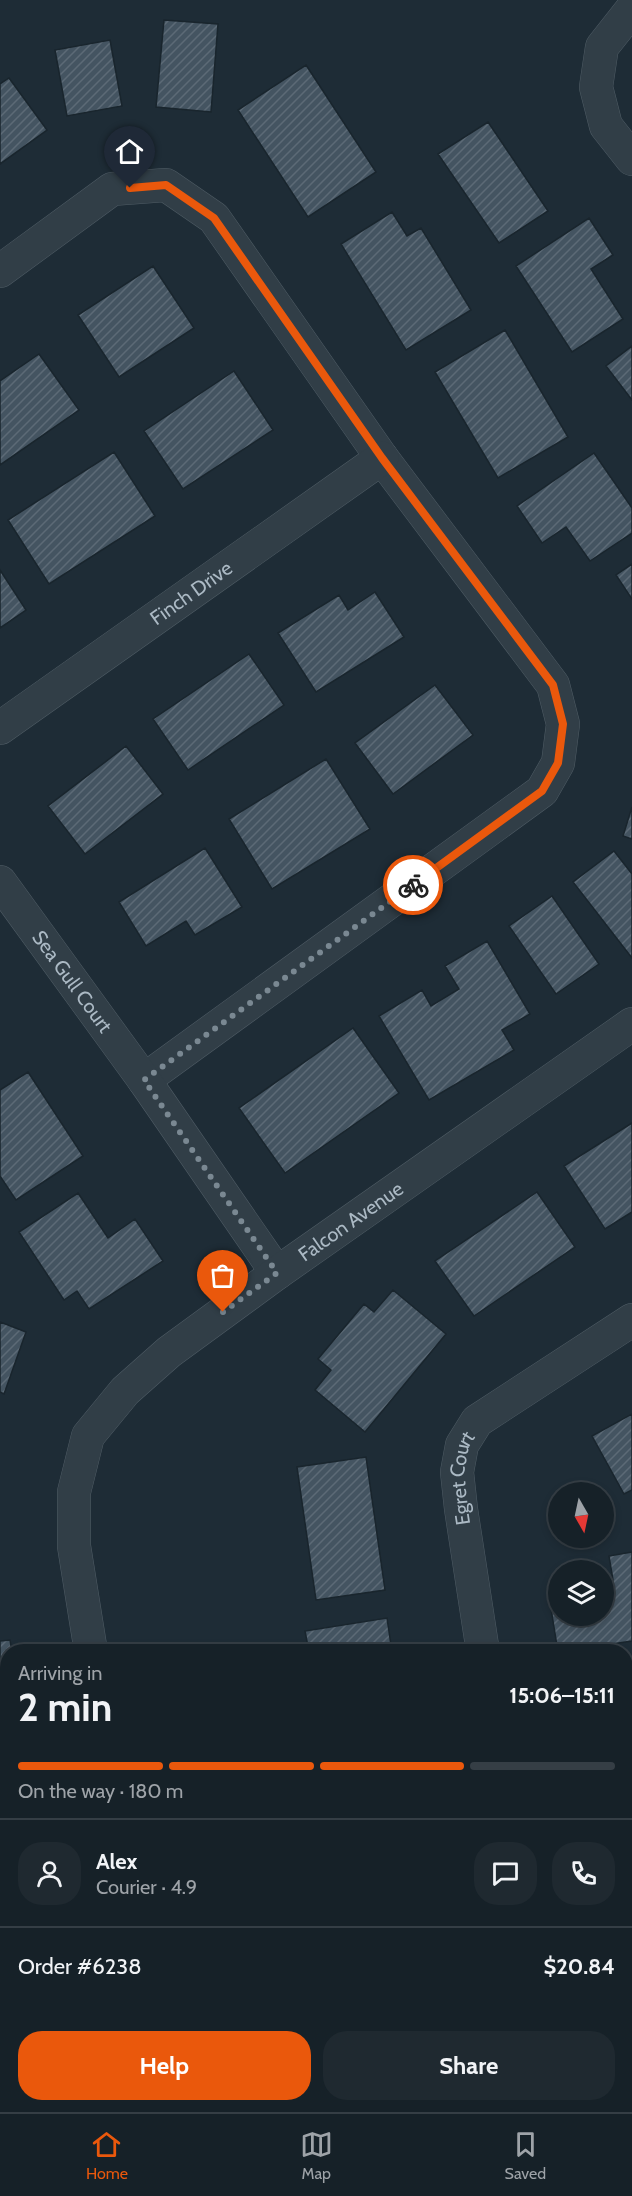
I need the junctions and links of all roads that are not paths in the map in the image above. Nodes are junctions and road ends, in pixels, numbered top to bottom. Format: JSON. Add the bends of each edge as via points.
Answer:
{"nodes":[{"id":1,"x":632,"y":9,"type":"edge"},
{"id":2,"x":632,"y":159,"type":"edge"},
{"id":3,"x":0,"y":271,"type":"edge"},
{"id":4,"x":382,"y":458,"type":"junction"},
{"id":5,"x":0,"y":728,"type":"edge"},
{"id":6,"x":0,"y":882,"type":"edge"},
{"id":7,"x":632,"y":1024,"type":"edge"},
{"id":8,"x":144,"y":1080,"type":"junction"},
{"id":9,"x":277,"y":1273,"type":"junction"},
{"id":10,"x":632,"y":1320,"type":"edge"},
{"id":11,"x":90,"y":1644,"type":"edge"},
{"id":12,"x":482,"y":1644,"type":"edge"}],
"edges":[{"from":1,"to":2,"type":"street","via":[[602,47],[596,87],[606,126]]},
{"from":3,"to":4,"type":"street","via":[[112,189],[166,185],[214,218]]},
{"from":4,"to":5,"type":"street","name":"Finch Drive"},
{"from":4,"to":8,"type":"street","via":[[553,685],[563,724],[558,763],[542,791]]},
{"from":6,"to":8,"type":"street","name":"Sea Gull Court"},
{"from":7,"to":9,"type":"street","name":"Falcon Avenue"},
{"from":8,"to":9,"type":"street","name":"Sea Gull Court"},
{"from":9,"to":11,"type":"street","name":"Falcon Avenue","via":[[169,1352],[125,1391],[88,1436],[74,1492],[74,1545]]},
{"from":10,"to":12,"type":"street","name":"Egret Court","via":[[477,1421],[462,1445],[457,1473]]}]}
